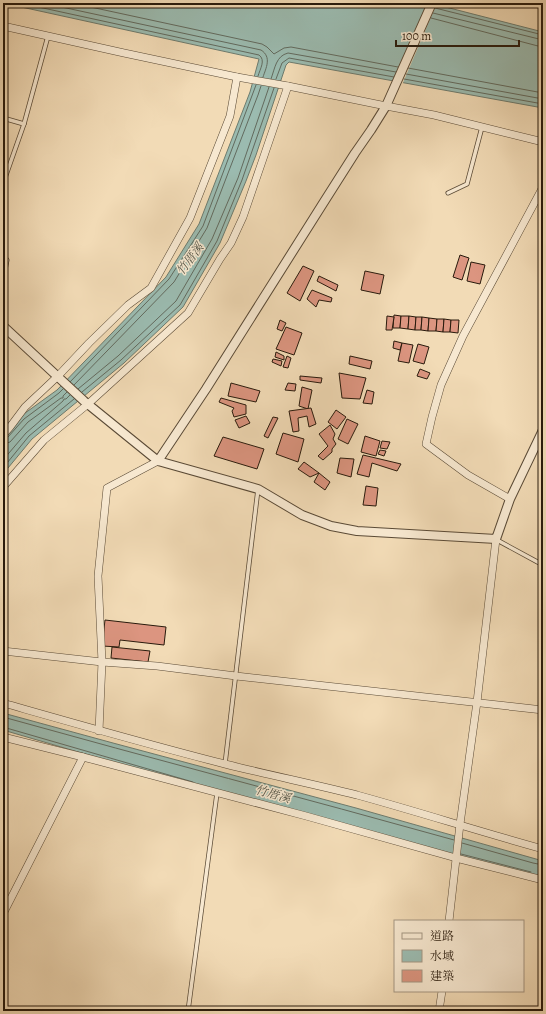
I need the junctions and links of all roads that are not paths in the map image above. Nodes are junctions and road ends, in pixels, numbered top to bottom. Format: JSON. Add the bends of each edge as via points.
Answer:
{"nodes":[{"id":1,"x":432,"y":3,"type":"edge"},
{"id":2,"x":533,"y":3,"type":"edge"},
{"id":3,"x":543,"y":5,"type":"edge"},
{"id":4,"x":3,"y":26,"type":"edge"},
{"id":5,"x":48,"y":36,"type":"junction"},
{"id":6,"x":237,"y":77,"type":"junction"},
{"id":7,"x":288,"y":86,"type":"junction"},
{"id":8,"x":386,"y":106,"type":"junction"},
{"id":9,"x":3,"y":118,"type":"edge"},
{"id":10,"x":24,"y":124,"type":"junction"},
{"id":11,"x":482,"y":127,"type":"junction"},
{"id":12,"x":543,"y":142,"type":"edge"},
{"id":13,"x":543,"y":187,"type":"edge"},
{"id":14,"x":3,"y":192,"type":"edge"},
{"id":15,"x":448,"y":193,"type":"dead end"},
{"id":16,"x":3,"y":255,"type":"edge"},
{"id":17,"x":3,"y":280,"type":"edge"},
{"id":18,"x":3,"y":326,"type":"edge"},
{"id":19,"x":58,"y":376,"type":"junction"},
{"id":20,"x":86,"y":402,"type":"junction"},
{"id":21,"x":543,"y":430,"type":"edge"},
{"id":22,"x":3,"y":435,"type":"edge"},
{"id":23,"x":158,"y":461,"type":"junction"},
{"id":24,"x":3,"y":487,"type":"edge"},
{"id":25,"x":258,"y":489,"type":"junction"},
{"id":26,"x":510,"y":499,"type":"junction"},
{"id":27,"x":496,"y":539,"type":"junction"},
{"id":28,"x":543,"y":565,"type":"edge"},
{"id":29,"x":3,"y":651,"type":"edge"},
{"id":30,"x":102,"y":662,"type":"junction"},
{"id":31,"x":236,"y":676,"type":"junction"},
{"id":32,"x":477,"y":702,"type":"junction"},
{"id":33,"x":3,"y":703,"type":"edge"},
{"id":34,"x":543,"y":710,"type":"edge"},
{"id":35,"x":99,"y":731,"type":"junction"},
{"id":36,"x":3,"y":737,"type":"edge"},
{"id":37,"x":83,"y":757,"type":"junction"},
{"id":38,"x":225,"y":764,"type":"junction"},
{"id":39,"x":217,"y":793,"type":"junction"},
{"id":40,"x":460,"y":824,"type":"junction"},
{"id":41,"x":543,"y":849,"type":"edge"},
{"id":42,"x":456,"y":858,"type":"junction"},
{"id":43,"x":543,"y":880,"type":"edge"},
{"id":44,"x":3,"y":914,"type":"edge"},
{"id":45,"x":449,"y":920,"type":"edge"},
{"id":46,"x":442,"y":992,"type":"edge"},
{"id":47,"x":188,"y":1011,"type":"edge"},
{"id":48,"x":439,"y":1011,"type":"edge"}],
"edges":[{"from":1,"to":8,"type":"street"},
{"from":2,"to":3,"type":"street"},
{"from":4,"to":5,"type":"street"},
{"from":5,"to":6,"type":"street"},
{"from":5,"to":10,"type":"lane"},
{"from":6,"to":7,"type":"street"},
{"from":6,"to":19,"type":"street","via":[[230,116],[190,218],[151,288],[128,306]]},
{"from":7,"to":8,"type":"street"},
{"from":7,"to":20,"type":"street","via":[[243,217],[188,314]]},
{"from":8,"to":11,"type":"street"},
{"from":8,"to":23,"type":"street"},
{"from":9,"to":10,"type":"lane"},
{"from":10,"to":14,"type":"lane","via":[[5,178]]},
{"from":11,"to":12,"type":"street"},
{"from":11,"to":15,"type":"lane","via":[[467,184]]},
{"from":13,"to":26,"type":"street","via":[[467,330],[441,385],[426,444],[468,475]]},
{"from":16,"to":17,"type":"lane","via":[[7,260]]},
{"from":18,"to":19,"type":"street"},
{"from":19,"to":20,"type":"street"},
{"from":19,"to":22,"type":"street","via":[[26,407]]},
{"from":20,"to":23,"type":"street"},
{"from":20,"to":24,"type":"street","via":[[44,440]]},
{"from":21,"to":26,"type":"street"},
{"from":23,"to":25,"type":"street"},
{"from":23,"to":30,"type":"street","via":[[107,488],[98,576]]},
{"from":25,"to":27,"type":"street","via":[[302,515],[331,526],[357,531]]},
{"from":25,"to":31,"type":"lane"},
{"from":26,"to":27,"type":"street"},
{"from":27,"to":28,"type":"lane"},
{"from":27,"to":32,"type":"street"},
{"from":29,"to":30,"type":"street"},
{"from":30,"to":31,"type":"street"},
{"from":30,"to":35,"type":"street"},
{"from":31,"to":32,"type":"street"},
{"from":31,"to":38,"type":"lane"},
{"from":32,"to":34,"type":"street"},
{"from":32,"to":40,"type":"street"},
{"from":33,"to":35,"type":"street"},
{"from":35,"to":38,"type":"street"},
{"from":36,"to":37,"type":"street"},
{"from":37,"to":39,"type":"street"},
{"from":37,"to":44,"type":"street"},
{"from":38,"to":40,"type":"street","via":[[356,795]]},
{"from":39,"to":42,"type":"street"},
{"from":39,"to":47,"type":"lane"},
{"from":40,"to":41,"type":"street"},
{"from":40,"to":42,"type":"street"},
{"from":42,"to":43,"type":"street"},
{"from":42,"to":45,"type":"street"},
{"from":46,"to":48,"type":"street"}]}
